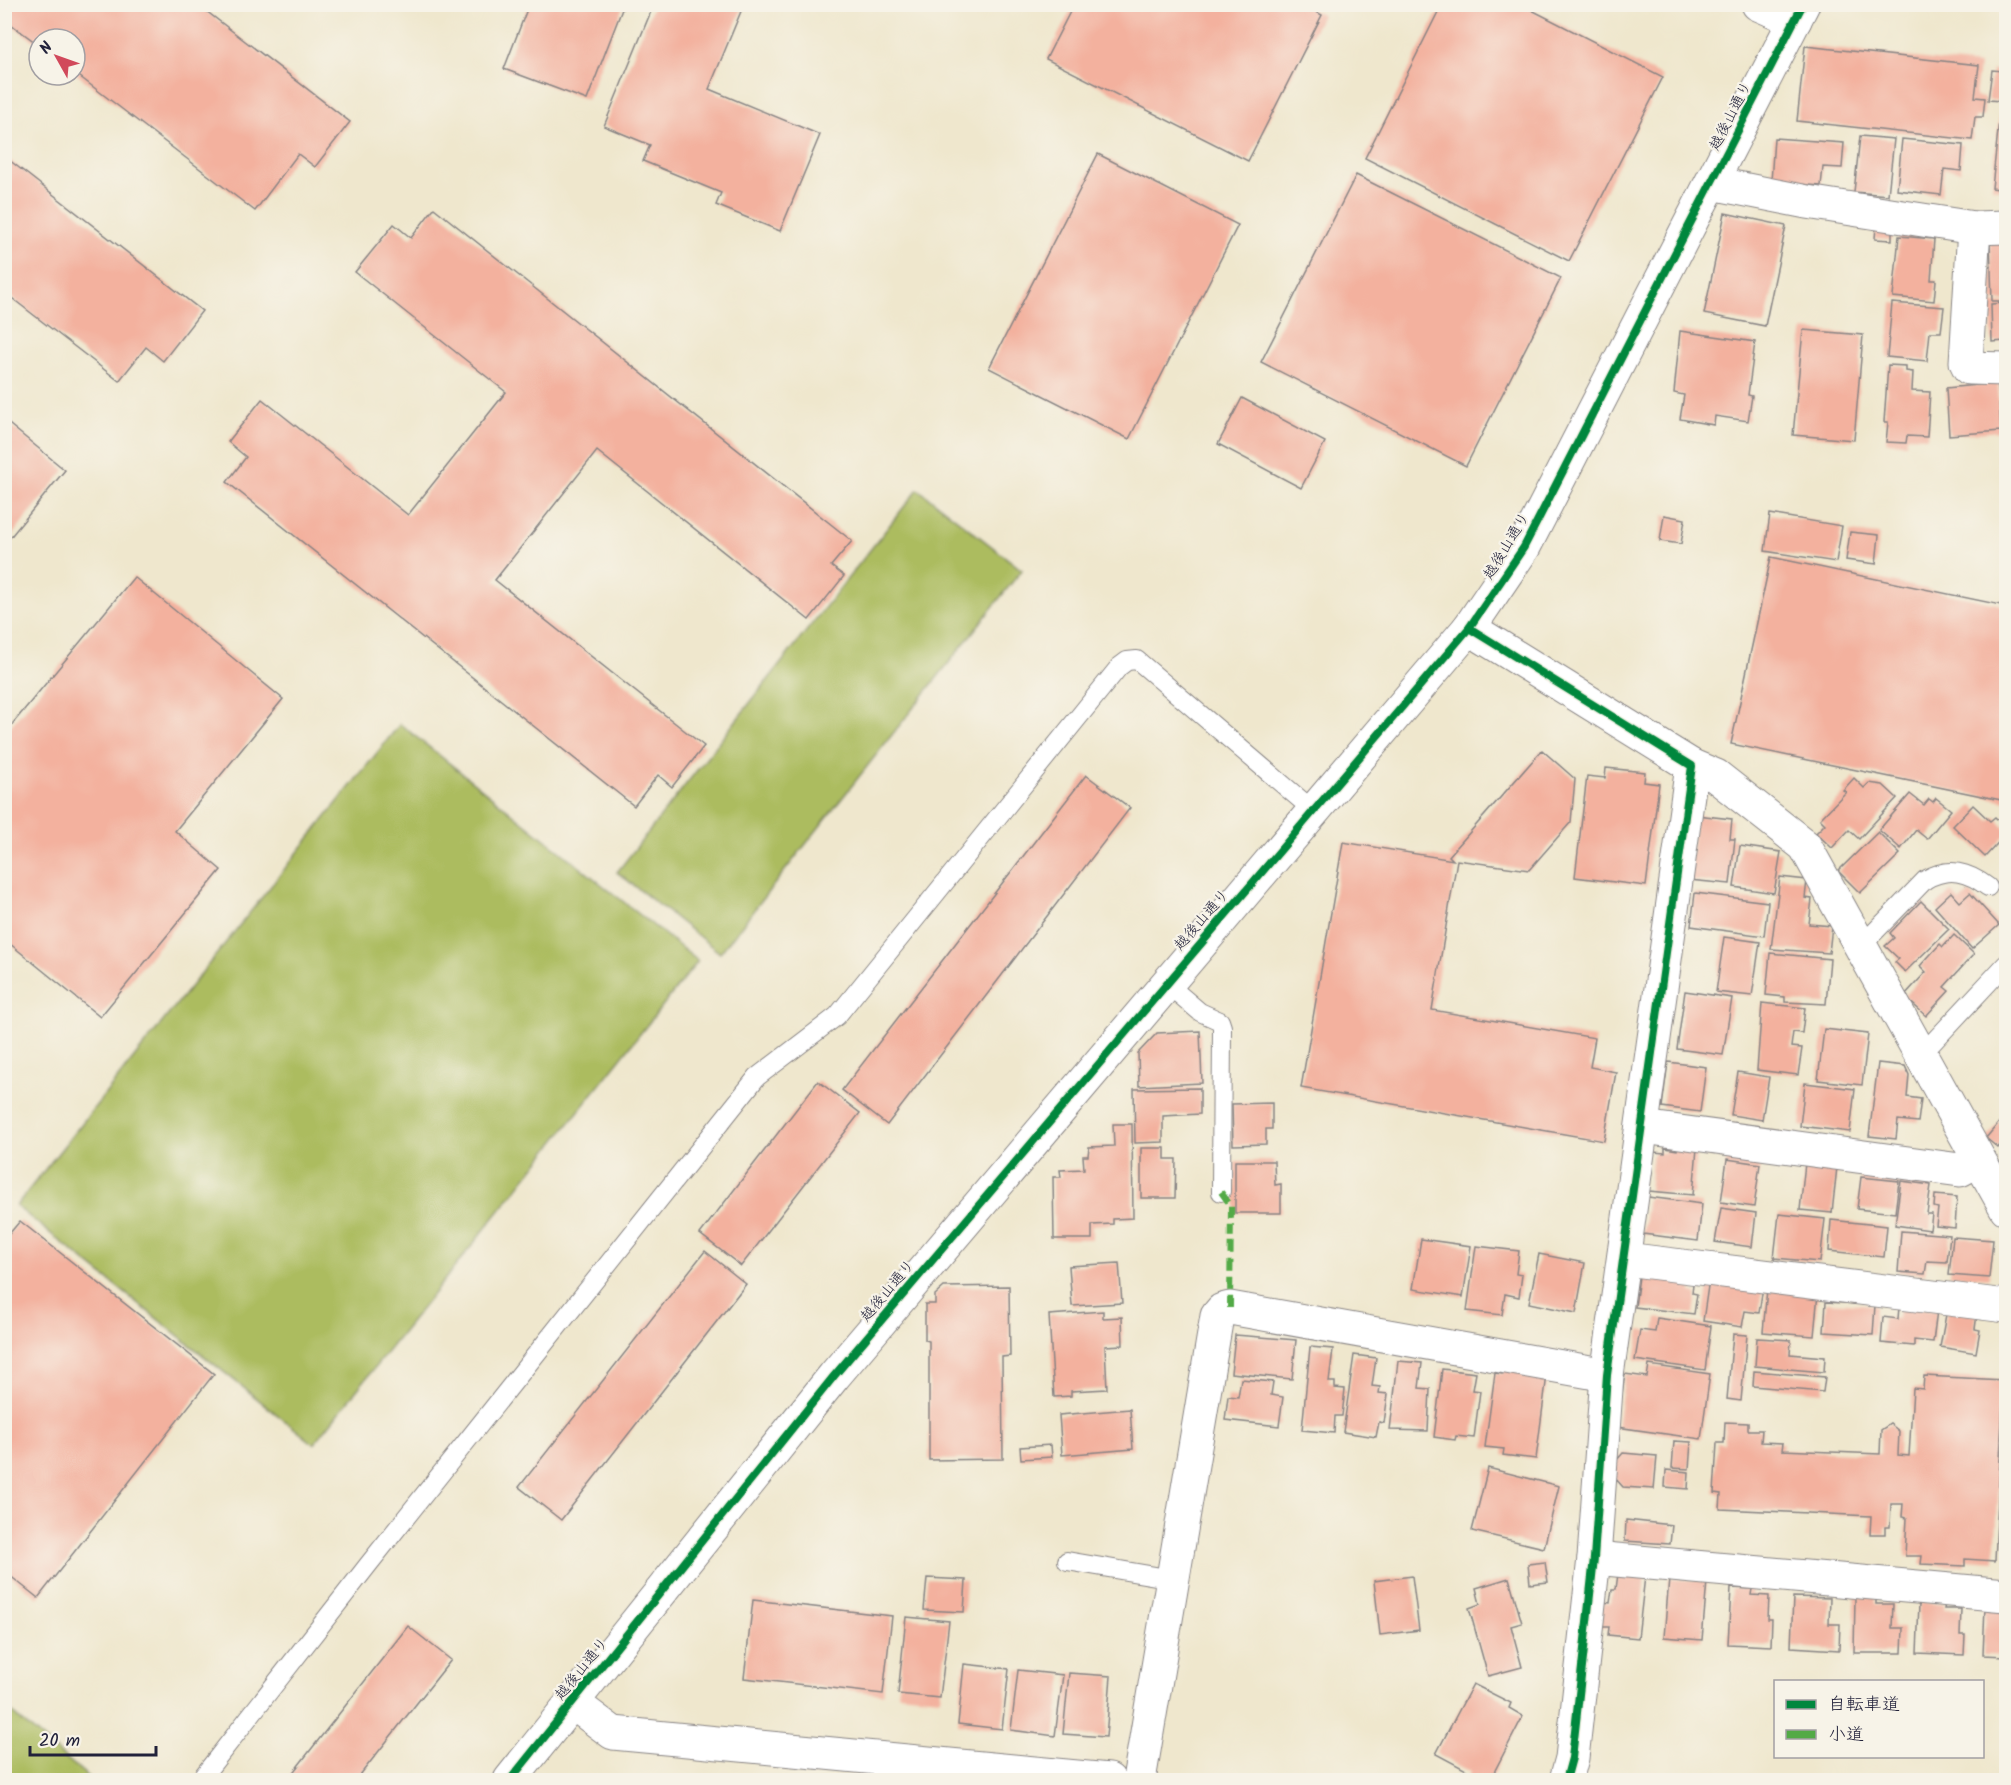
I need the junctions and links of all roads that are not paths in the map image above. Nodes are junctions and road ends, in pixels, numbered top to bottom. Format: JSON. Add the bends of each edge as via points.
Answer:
{"nodes":[{"id":1,"x":1758,"y":4,"type":"edge"},
{"id":2,"x":1799,"y":12,"type":"edge"},
{"id":3,"x":1712,"y":183,"type":"junction"},
{"id":4,"x":2007,"y":227,"type":"edge"},
{"id":5,"x":1974,"y":228,"type":"junction"},
{"id":6,"x":2007,"y":369,"type":"edge"},
{"id":7,"x":1469,"y":628,"type":"junction"},
{"id":8,"x":1692,"y":766,"type":"junction"},
{"id":9,"x":1315,"y":812,"type":"junction"},
{"id":10,"x":1988,"y":887,"type":"dead end"},
{"id":11,"x":1862,"y":946,"type":"junction"},
{"id":12,"x":2007,"y":964,"type":"edge"},
{"id":13,"x":1166,"y":983,"type":"junction"},
{"id":14,"x":1921,"y":1055,"type":"junction"},
{"id":15,"x":1643,"y":1127,"type":"junction"},
{"id":16,"x":1979,"y":1160,"type":"junction"},
{"id":17,"x":1221,"y":1192,"type":"dead end"},
{"id":18,"x":2004,"y":1199,"type":"edge"},
{"id":19,"x":1625,"y":1259,"type":"junction"},
{"id":20,"x":2007,"y":1306,"type":"edge"},
{"id":21,"x":1607,"y":1375,"type":"junction"},
{"id":22,"x":1594,"y":1557,"type":"junction"},
{"id":23,"x":1067,"y":1561,"type":"dead end"},
{"id":24,"x":1173,"y":1579,"type":"junction"},
{"id":25,"x":2007,"y":1595,"type":"edge"},
{"id":26,"x":573,"y":1703,"type":"junction"},
{"id":27,"x":1008,"y":1775,"type":"edge"},
{"id":28,"x":200,"y":1780,"type":"edge"},
{"id":29,"x":510,"y":1780,"type":"edge"},
{"id":30,"x":1109,"y":1780,"type":"edge"},
{"id":31,"x":1139,"y":1780,"type":"edge"},
{"id":32,"x":1566,"y":1780,"type":"edge"}],
"edges":[{"from":1,"to":2,"type":"street"},
{"from":2,"to":3,"type":"street","name":"越後山通り"},
{"from":3,"to":5,"type":"street"},
{"from":3,"to":7,"type":"street","name":"越後山通り","via":[[1524,547]]},
{"from":4,"to":5,"type":"street"},
{"from":5,"to":6,"type":"street","via":[[1966,362],[1969,368]]},
{"from":7,"to":8,"type":"street"},
{"from":7,"to":9,"type":"street","name":"越後山通り"},
{"from":8,"to":11,"type":"street","via":[[1716,777],[1805,846]]},
{"from":8,"to":15,"type":"street"},
{"from":9,"to":13,"type":"street","name":"越後山通り"},
{"from":9,"to":28,"type":"lane","via":[[1137,660],[1119,667],[837,1016],[756,1077]]},
{"from":10,"to":11,"type":"lane","via":[[1961,872],[1936,874],[1925,880]]},
{"from":11,"to":14,"type":"street"},
{"from":12,"to":14,"type":"lane"},
{"from":13,"to":17,"type":"lane","via":[[1200,1012],[1220,1021],[1222,1027]]},
{"from":13,"to":26,"type":"street","name":"越後山通り","via":[[834,1376]]},
{"from":14,"to":16,"type":"street"},
{"from":15,"to":16,"type":"street","via":[[1960,1170]]},
{"from":15,"to":19,"type":"street"},
{"from":16,"to":18,"type":"street"},
{"from":19,"to":20,"type":"street"},
{"from":19,"to":21,"type":"street"},
{"from":21,"to":22,"type":"street"},
{"from":21,"to":24,"type":"street","via":[[1230,1308],[1222,1310],[1216,1316]]},
{"from":22,"to":25,"type":"street"},
{"from":22,"to":32,"type":"street","via":[[1572,1758]]},
{"from":23,"to":24,"type":"lane"},
{"from":24,"to":31,"type":"street"},
{"from":26,"to":27,"type":"street","via":[[613,1733]]},
{"from":26,"to":29,"type":"street","name":"越後山通り"},
{"from":27,"to":30,"type":"street"}]}
